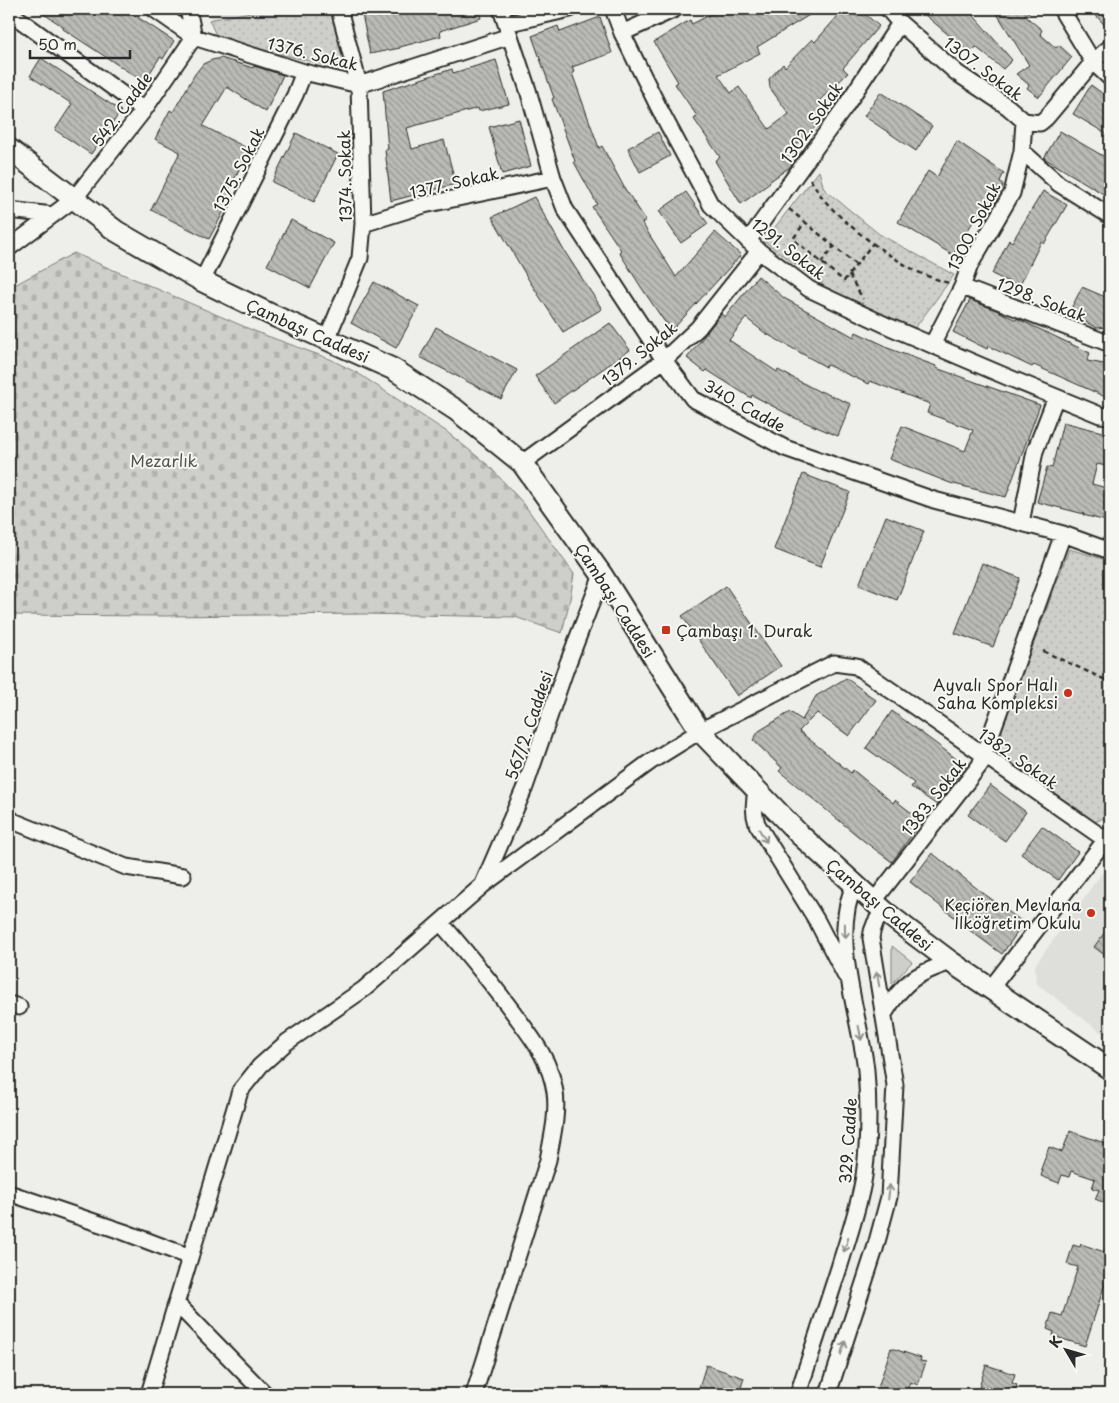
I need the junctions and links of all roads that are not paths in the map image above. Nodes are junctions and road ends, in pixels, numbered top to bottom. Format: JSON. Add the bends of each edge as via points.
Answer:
{"nodes":[{"id":1,"x":154,"y":9,"type":"edge"},
{"id":2,"x":188,"y":9,"type":"edge"},
{"id":3,"x":340,"y":9,"type":"edge"},
{"id":4,"x":501,"y":9,"type":"edge"},
{"id":5,"x":570,"y":9,"type":"edge"},
{"id":6,"x":613,"y":9,"type":"edge"},
{"id":7,"x":675,"y":9,"type":"edge"},
{"id":8,"x":888,"y":9,"type":"edge"},
{"id":9,"x":1061,"y":9,"type":"edge"},
{"id":10,"x":9,"y":12,"type":"edge"},
{"id":11,"x":900,"y":23,"type":"junction"},
{"id":12,"x":508,"y":30,"type":"junction"},
{"id":13,"x":622,"y":33,"type":"junction"},
{"id":14,"x":194,"y":37,"type":"junction"},
{"id":15,"x":1110,"y":47,"type":"edge"},
{"id":16,"x":1093,"y":62,"type":"junction"},
{"id":17,"x":304,"y":72,"type":"junction"},
{"id":18,"x":1110,"y":78,"type":"edge"},
{"id":19,"x":359,"y":85,"type":"junction"},
{"id":20,"x":144,"y":110,"type":"junction"},
{"id":21,"x":1024,"y":121,"type":"junction"},
{"id":22,"x":9,"y":149,"type":"edge"},
{"id":23,"x":1022,"y":151,"type":"junction"},
{"id":24,"x":554,"y":178,"type":"junction"},
{"id":25,"x":74,"y":199,"type":"junction"},
{"id":26,"x":9,"y":210,"type":"edge"},
{"id":27,"x":53,"y":214,"type":"junction"},
{"id":28,"x":1110,"y":216,"type":"edge"},
{"id":29,"x":363,"y":224,"type":"junction"},
{"id":30,"x":754,"y":246,"type":"junction"},
{"id":31,"x":9,"y":248,"type":"edge"},
{"id":32,"x":202,"y":281,"type":"junction"},
{"id":33,"x":962,"y":288,"type":"junction"},
{"id":34,"x":328,"y":339,"type":"junction"},
{"id":35,"x":1110,"y":342,"type":"edge"},
{"id":36,"x":932,"y":345,"type":"junction"},
{"id":37,"x":664,"y":360,"type":"junction"},
{"id":38,"x":1056,"y":397,"type":"junction"},
{"id":39,"x":1110,"y":416,"type":"edge"},
{"id":40,"x":522,"y":463,"type":"junction"},
{"id":41,"x":1021,"y":523,"type":"junction"},
{"id":42,"x":1063,"y":534,"type":"junction"},
{"id":43,"x":1110,"y":551,"type":"edge"},
{"id":44,"x":602,"y":575,"type":"junction"},
{"id":45,"x":700,"y":731,"type":"junction"},
{"id":46,"x":984,"y":754,"type":"junction"},
{"id":47,"x":757,"y":790,"type":"junction"},
{"id":48,"x":9,"y":818,"type":"edge"},
{"id":49,"x":1108,"y":837,"type":"edge"},
{"id":50,"x":183,"y":876,"type":"dead end"},
{"id":51,"x":854,"y":884,"type":"junction"},
{"id":52,"x":483,"y":885,"type":"junction"},
{"id":53,"x":879,"y":906,"type":"junction"},
{"id":54,"x":441,"y":923,"type":"junction"},
{"id":55,"x":951,"y":962,"type":"junction"},
{"id":56,"x":850,"y":985,"type":"junction"},
{"id":57,"x":990,"y":988,"type":"junction"},
{"id":58,"x":884,"y":1014,"type":"junction"},
{"id":59,"x":1110,"y":1069,"type":"edge"},
{"id":60,"x":9,"y":1193,"type":"edge"},
{"id":61,"x":190,"y":1257,"type":"junction"},
{"id":62,"x":176,"y":1303,"type":"junction"},
{"id":63,"x":149,"y":1394,"type":"edge"},
{"id":64,"x":265,"y":1394,"type":"edge"},
{"id":65,"x":474,"y":1394,"type":"edge"},
{"id":66,"x":798,"y":1394,"type":"edge"},
{"id":67,"x":828,"y":1394,"type":"edge"}],
"edges":[{"from":1,"to":14,"type":"street","name":"1376. Sokak"},
{"from":2,"to":14,"type":"street"},
{"from":3,"to":19,"type":"street","name":"1374. Sokak"},
{"from":4,"to":12,"type":"street","name":"340. Cadde"},
{"from":5,"to":12,"type":"street","name":"1376. Sokak"},
{"from":6,"to":13,"type":"street","name":"1291. Sokak"},
{"from":7,"to":13,"type":"street"},
{"from":8,"to":11,"type":"street","name":"1307. Sokak"},
{"from":9,"to":16,"type":"street"},
{"from":10,"to":20,"type":"street"},
{"from":11,"to":21,"type":"street","name":"1307. Sokak","via":[[957,74],[1008,106]]},
{"from":11,"to":30,"type":"street","name":"1302. Sokak","via":[[778,200]]},
{"from":12,"to":19,"type":"street","name":"1376. Sokak"},
{"from":12,"to":24,"type":"street","name":"340. Cadde"},
{"from":13,"to":30,"type":"street","name":"1291. Sokak","via":[[711,205]]},
{"from":14,"to":17,"type":"street","name":"1376. Sokak"},
{"from":14,"to":20,"type":"street","name":"542. Cadde"},
{"from":15,"to":16,"type":"street"},
{"from":16,"to":18,"type":"street"},
{"from":16,"to":21,"type":"street","via":[[1040,123]]},
{"from":17,"to":19,"type":"street","name":"1376. Sokak"},
{"from":17,"to":32,"type":"street","name":"1375. Sokak"},
{"from":19,"to":29,"type":"street","name":"1374. Sokak"},
{"from":20,"to":25,"type":"street","name":"542. Cadde"},
{"from":21,"to":23,"type":"street","name":"1300. Sokak"},
{"from":22,"to":25,"type":"main road","name":"Çambaşı Caddesi"},
{"from":23,"to":28,"type":"street","via":[[1059,184]]},
{"from":23,"to":33,"type":"street","name":"1300. Sokak","via":[[1012,192],[970,265]]},
{"from":24,"to":29,"type":"street","name":"1377. Sokak","via":[[424,205]]},
{"from":24,"to":37,"type":"street","name":"340. Cadde","via":[[565,209]]},
{"from":25,"to":27,"type":"street","name":"542. Cadde"},
{"from":25,"to":32,"type":"main road","name":"Çambaşı Caddesi","via":[[116,231]]},
{"from":26,"to":27,"type":"street"},
{"from":27,"to":31,"type":"street","name":"542. Cadde"},
{"from":29,"to":34,"type":"street","name":"1374. Sokak","via":[[360,258]]},
{"from":30,"to":36,"type":"street","name":"1291. Sokak","via":[[809,289]]},
{"from":30,"to":37,"type":"street","name":"1379. Sokak","via":[[698,328]]},
{"from":32,"to":34,"type":"main road","name":"Çambaşı Caddesi"},
{"from":33,"to":35,"type":"street","name":"1298. Sokak"},
{"from":33,"to":36,"type":"street","name":"1300. Sokak"},
{"from":34,"to":40,"type":"main road","name":"Çambaşı Caddesi","via":[[392,369],[456,410]]},
{"from":36,"to":38,"type":"street","name":"1291. Sokak"},
{"from":37,"to":40,"type":"street","name":"1379. Sokak"},
{"from":37,"to":41,"type":"street","name":"340. Cadde","via":[[693,399],[785,448],[934,500]]},
{"from":38,"to":39,"type":"street","name":"1291. Sokak"},
{"from":38,"to":41,"type":"street","via":[[1035,451]]},
{"from":40,"to":44,"type":"main road","name":"Çambaşı Caddesi"},
{"from":41,"to":42,"type":"street","name":"340. Cadde"},
{"from":42,"to":43,"type":"street","name":"340. Cadde"},
{"from":42,"to":46,"type":"street","name":"1383. Sokak"},
{"from":44,"to":45,"type":"main road","name":"Çambaşı Caddesi"},
{"from":44,"to":52,"type":"street","name":"567/2. Caddesi","via":[[525,787]]},
{"from":45,"to":46,"type":"street","name":"1382. Sokak","via":[[834,663],[856,666]]},
{"from":45,"to":47,"type":"main road","name":"Çambaşı Caddesi"},
{"from":45,"to":52,"type":"street","name":"1382. Sokak","via":[[650,762]]},
{"from":46,"to":49,"type":"street","name":"1382. Sokak"},
{"from":46,"to":53,"type":"street","name":"1383. Sokak","via":[[980,766]]},
{"from":47,"to":51,"type":"main road","name":"Çambaşı Caddesi"},
{"from":47,"to":56,"type":"street","one_way":true,"via":[[753,802],[757,824],[826,936]]},
{"from":48,"to":50,"type":"street","via":[[126,868]]},
{"from":49,"to":57,"type":"street"},
{"from":51,"to":53,"type":"main road","name":"Çambaşı Caddesi"},
{"from":51,"to":56,"type":"street","name":"329. Cadde","one_way":true,"via":[[844,920]]},
{"from":52,"to":54,"type":"street","name":"1382. Sokak"},
{"from":53,"to":55,"type":"main road","name":"Çambaşı Caddesi"},
{"from":58,"to":53,"type":"street","one_way":true,"via":[[871,938]]},
{"from":54,"to":61,"type":"street","name":"1382. Sokak","via":[[364,989],[286,1042],[260,1066],[240,1091]]},
{"from":54,"to":65,"type":"street","via":[[540,1049],[550,1070],[555,1094],[555,1121],[548,1160]]},
{"from":55,"to":57,"type":"main road","name":"Çambaşı Caddesi"},
{"from":55,"to":58,"type":"street","via":[[916,976],[894,996]]},
{"from":56,"to":66,"type":"street","name":"329. Cadde","one_way":true,"via":[[868,1097],[867,1154],[856,1214]]},
{"from":57,"to":59,"type":"main road","name":"Çambaşı Caddesi"},
{"from":67,"to":58,"type":"street","one_way":true,"via":[[889,1196],[895,1085]]},
{"from":60,"to":61,"type":"street"},
{"from":61,"to":62,"type":"street","name":"1382. Sokak"},
{"from":62,"to":63,"type":"street","name":"1382. Sokak"},
{"from":62,"to":64,"type":"street"}]}
